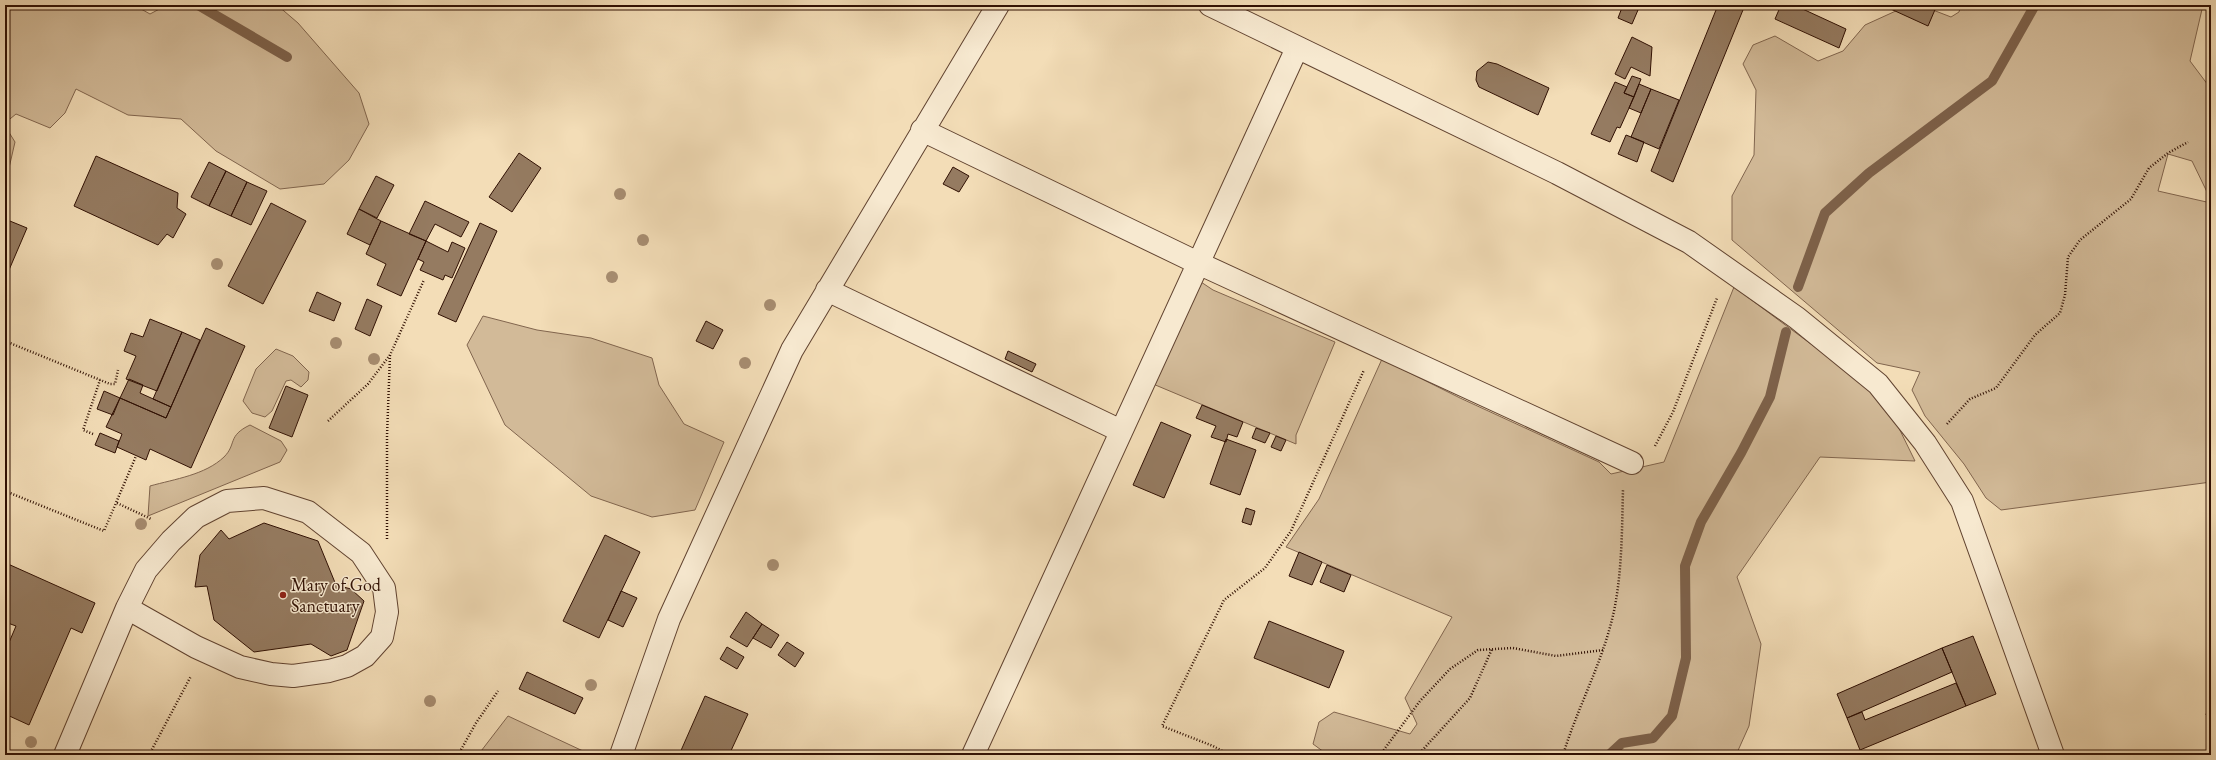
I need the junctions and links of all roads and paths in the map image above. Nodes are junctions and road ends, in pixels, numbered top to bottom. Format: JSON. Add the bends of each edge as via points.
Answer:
{"nodes":[{"id":1,"x":998,"y":5,"type":"edge"},
{"id":2,"x":1210,"y":5,"type":"edge"},
{"id":3,"x":1297,"y":48,"type":"junction"},
{"id":4,"x":922,"y":130,"type":"junction"},
{"id":5,"x":2188,"y":142,"type":"dead end"},
{"id":6,"x":1198,"y":263,"type":"junction"},
{"id":7,"x":1727,"y":269,"type":"junction"},
{"id":8,"x":424,"y":280,"type":"dead end"},
{"id":9,"x":827,"y":290,"type":"junction"},
{"id":10,"x":5,"y":341,"type":"edge"},
{"id":11,"x":1375,"y":344,"type":"junction"},
{"id":12,"x":390,"y":355,"type":"junction"},
{"id":13,"x":118,"y":370,"type":"dead end"},
{"id":14,"x":100,"y":380,"type":"junction"},
{"id":15,"x":328,"y":421,"type":"dead end"},
{"id":16,"x":1121,"y":432,"type":"junction"},
{"id":17,"x":93,"y":434,"type":"dead end"},
{"id":18,"x":1925,"y":443,"type":"junction"},
{"id":19,"x":136,"y":456,"type":"dead end"},
{"id":20,"x":1632,"y":463,"type":"junction"},
{"id":21,"x":5,"y":491,"type":"edge"},
{"id":22,"x":117,"y":503,"type":"junction"},
{"id":23,"x":180,"y":533,"type":"junction"},
{"id":24,"x":387,"y":542,"type":"dead end"},
{"id":25,"x":127,"y":608,"type":"junction"},
{"id":26,"x":1492,"y":649,"type":"junction"},
{"id":27,"x":1603,"y":650,"type":"junction"},
{"id":28,"x":205,"y":651,"type":"junction"},
{"id":29,"x":498,"y":692,"type":"dead end"},
{"id":30,"x":64,"y":755,"type":"edge"},
{"id":31,"x":149,"y":755,"type":"edge"},
{"id":32,"x":458,"y":755,"type":"edge"},
{"id":33,"x":621,"y":755,"type":"edge"},
{"id":34,"x":973,"y":755,"type":"edge"},
{"id":35,"x":1230,"y":755,"type":"edge"},
{"id":36,"x":1380,"y":755,"type":"edge"},
{"id":37,"x":1418,"y":755,"type":"edge"},
{"id":38,"x":1563,"y":755,"type":"edge"},
{"id":39,"x":2053,"y":755,"type":"edge"}],
"edges":[{"from":1,"to":4,"type":"street"},
{"from":2,"to":3,"type":"street"},
{"from":3,"to":6,"type":"street"},
{"from":3,"to":7,"type":"street","via":[[1557,174],[1689,242]]},
{"from":4,"to":6,"type":"street"},
{"from":4,"to":9,"type":"street"},
{"from":5,"to":18,"type":"path","via":[[2149,168],[2130,199],[2080,240],[2068,257],[2065,295],[2060,313],[2035,335],[1996,388],[1970,400]]},
{"from":6,"to":11,"type":"street"},
{"from":6,"to":16,"type":"street"},
{"from":7,"to":18,"type":"street","via":[[1796,318],[1878,384]]},
{"from":7,"to":20,"type":"path","via":[[1673,412],[1654,450]]},
{"from":8,"to":12,"type":"path"},
{"from":9,"to":16,"type":"street"},
{"from":9,"to":33,"type":"street","via":[[792,350],[669,619]]},
{"from":10,"to":14,"type":"path"},
{"from":11,"to":20,"type":"street"},
{"from":11,"to":35,"type":"path","via":[[1291,531],[1266,568],[1224,600],[1162,726]]},
{"from":12,"to":15,"type":"path","via":[[368,384]]},
{"from":12,"to":24,"type":"path"},
{"from":13,"to":14,"type":"path","via":[[115,384]]},
{"from":14,"to":17,"type":"path","via":[[84,430]]},
{"from":16,"to":34,"type":"street"},
{"from":18,"to":39,"type":"street","via":[[1962,500]]},
{"from":19,"to":22,"type":"path"},
{"from":20,"to":27,"type":"path","via":[[1623,488],[1621,548],[1614,611]]},
{"from":21,"to":22,"type":"path","via":[[104,531]]},
{"from":22,"to":23,"type":"path"},
{"from":23,"to":25,"type":"street","via":[[146,570]]},
{"from":23,"to":28,"type":"street","via":[[196,517],[227,501],[264,498],[308,512],[361,553],[384,588],[387,612],[382,637],[365,656],[347,666],[293,676],[271,674],[240,667]]},
{"from":25,"to":28,"type":"street"},
{"from":25,"to":30,"type":"street"},
{"from":26,"to":27,"type":"path","via":[[1513,648],[1556,656]]},
{"from":26,"to":36,"type":"path","via":[[1478,650],[1450,669],[1420,701]]},
{"from":26,"to":37,"type":"path","via":[[1470,698]]},
{"from":27,"to":38,"type":"path","via":[[1573,722]]},
{"from":28,"to":31,"type":"path"},
{"from":29,"to":32,"type":"path"}]}
